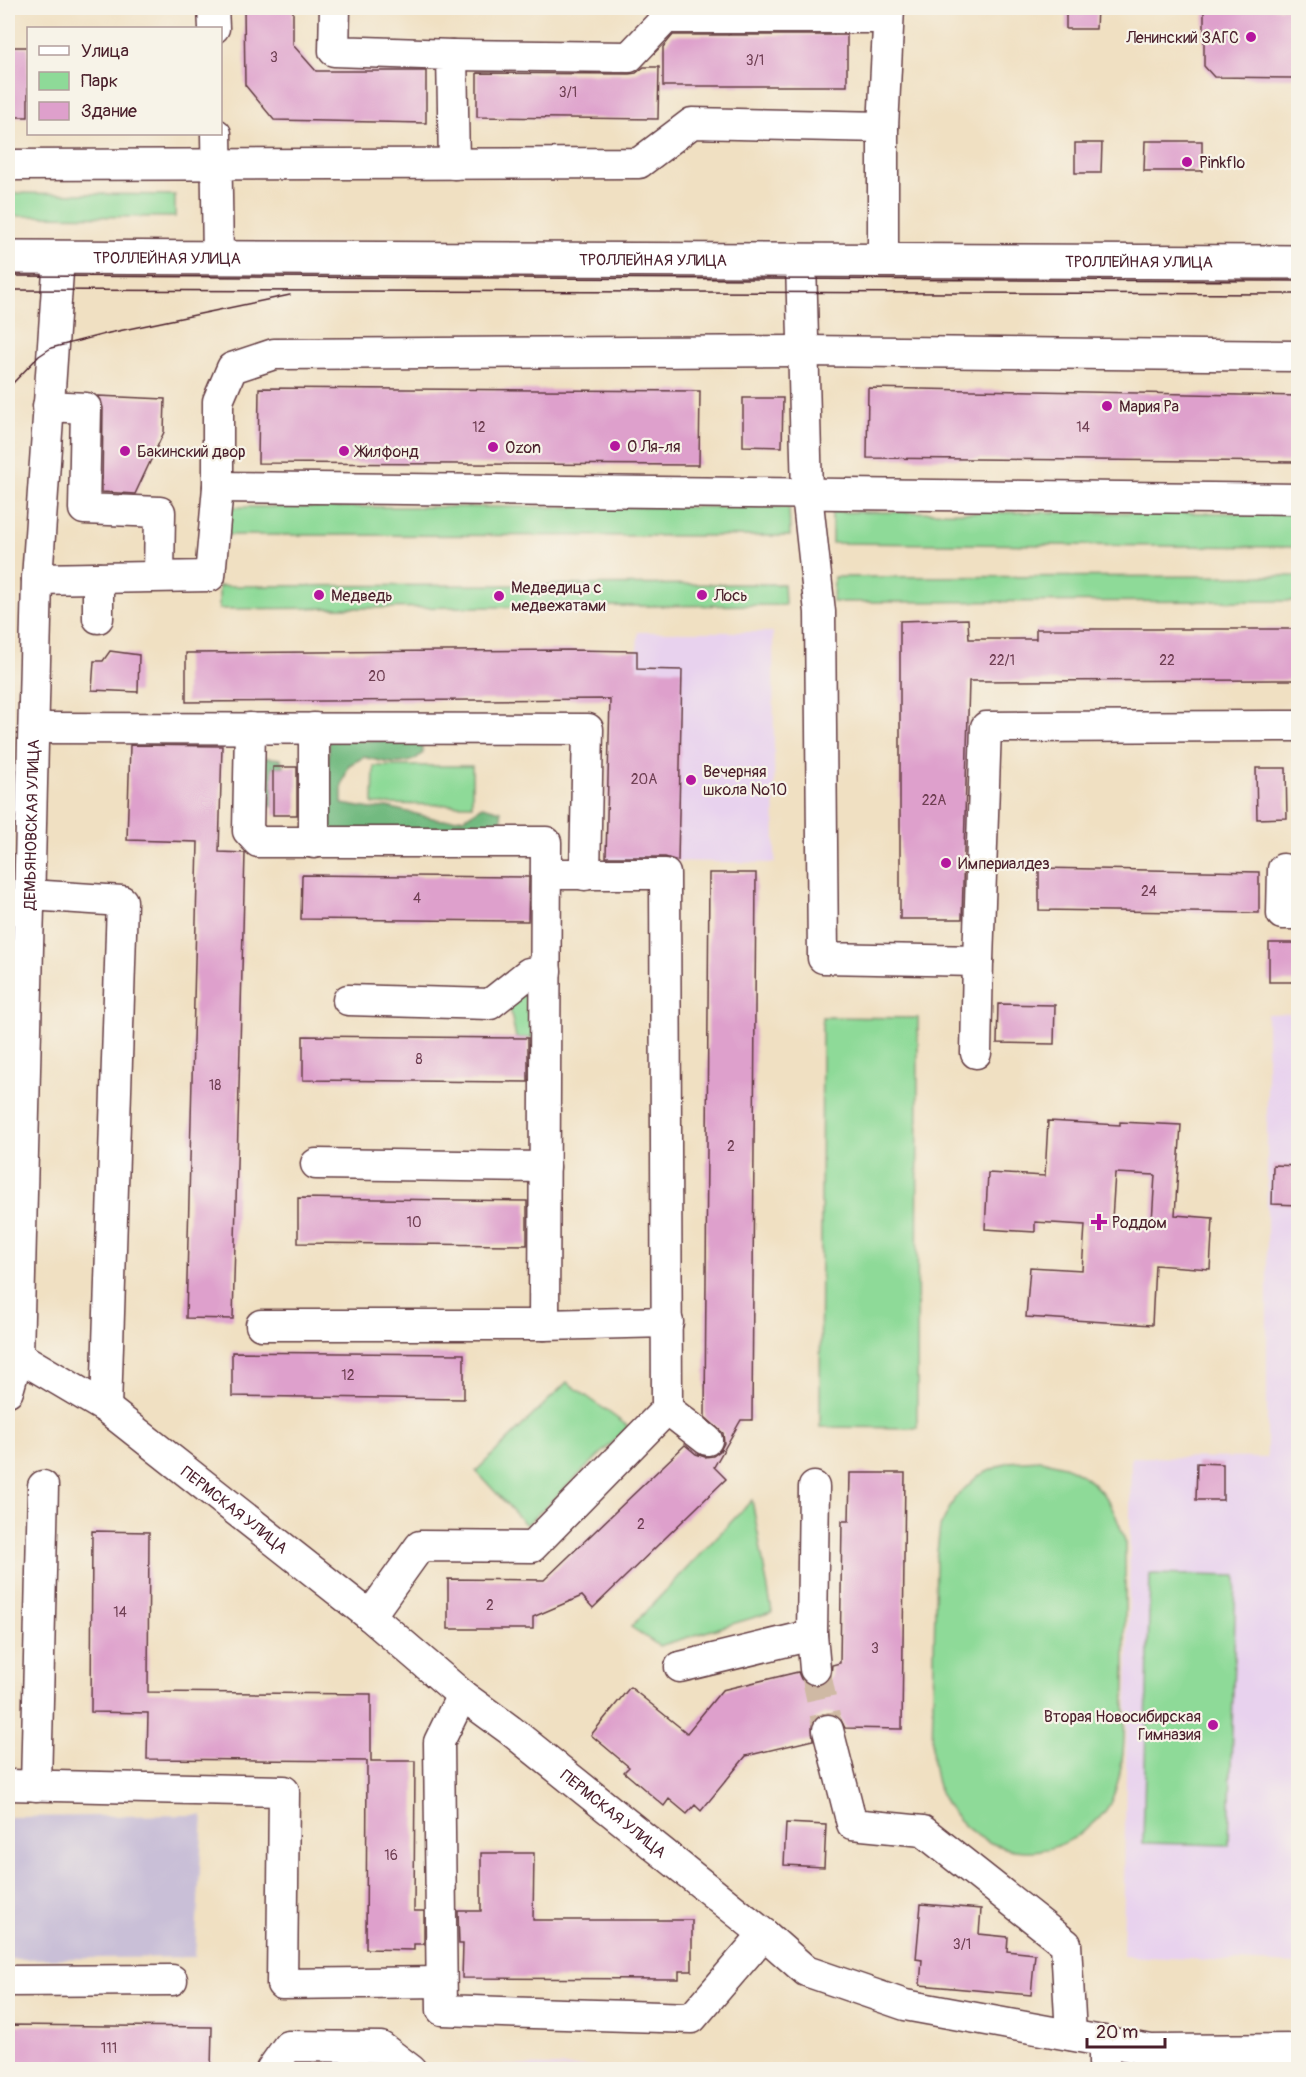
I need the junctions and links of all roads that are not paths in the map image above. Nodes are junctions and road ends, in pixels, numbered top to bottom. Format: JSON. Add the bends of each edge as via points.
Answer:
{"nodes":[{"id":1,"x":213,"y":8,"type":"edge"},
{"id":2,"x":335,"y":8,"type":"edge"},
{"id":3,"x":889,"y":13,"type":"edge"},
{"id":4,"x":214,"y":27,"type":"edge"},
{"id":5,"x":452,"y":55,"type":"junction"},
{"id":6,"x":883,"y":127,"type":"junction"},
{"id":7,"x":216,"y":135,"type":"edge"},
{"id":8,"x":453,"y":164,"type":"junction"},
{"id":9,"x":8,"y":165,"type":"edge"},
{"id":10,"x":216,"y":165,"type":"junction"},
{"id":11,"x":8,"y":257,"type":"edge"},
{"id":12,"x":59,"y":257,"type":"junction"},
{"id":13,"x":218,"y":258,"type":"junction"},
{"id":14,"x":801,"y":261,"type":"junction"},
{"id":15,"x":883,"y":261,"type":"junction"},
{"id":16,"x":1299,"y":262,"type":"edge"},
{"id":17,"x":802,"y":351,"type":"junction"},
{"id":18,"x":1299,"y":356,"type":"edge"},
{"id":19,"x":48,"y":406,"type":"junction"},
{"id":20,"x":218,"y":487,"type":"junction"},
{"id":21,"x":807,"y":494,"type":"junction"},
{"id":22,"x":1299,"y":498,"type":"edge"},
{"id":23,"x":159,"y":576,"type":"junction"},
{"id":24,"x":98,"y":578,"type":"junction"},
{"id":25,"x":37,"y":579,"type":"junction"},
{"id":26,"x":98,"y":618,"type":"dead end"},
{"id":27,"x":1299,"y":726,"type":"edge"},
{"id":28,"x":34,"y":728,"type":"junction"},
{"id":29,"x":250,"y":728,"type":"junction"},
{"id":30,"x":314,"y":728,"type":"junction"},
{"id":31,"x":314,"y":843,"type":"junction"},
{"id":32,"x":1283,"y":869,"type":"dead end"},
{"id":33,"x":546,"y":874,"type":"junction"},
{"id":34,"x":585,"y":874,"type":"junction"},
{"id":35,"x":30,"y":895,"type":"junction"},
{"id":36,"x":1299,"y":914,"type":"edge"},
{"id":37,"x":978,"y":961,"type":"junction"},
{"id":38,"x":546,"y":971,"type":"junction"},
{"id":39,"x":348,"y":1000,"type":"dead end"},
{"id":40,"x":976,"y":1053,"type":"dead end"},
{"id":41,"x":316,"y":1164,"type":"dead end"},
{"id":42,"x":545,"y":1167,"type":"junction"},
{"id":43,"x":668,"y":1322,"type":"junction"},
{"id":44,"x":261,"y":1325,"type":"dead end"},
{"id":45,"x":544,"y":1325,"type":"junction"},
{"id":46,"x":18,"y":1356,"type":"junction"},
{"id":47,"x":8,"y":1391,"type":"edge"},
{"id":48,"x":106,"y":1408,"type":"junction"},
{"id":49,"x":667,"y":1409,"type":"junction"},
{"id":50,"x":707,"y":1440,"type":"dead end"},
{"id":51,"x":43,"y":1486,"type":"dead end"},
{"id":52,"x":814,"y":1487,"type":"dead end"},
{"id":53,"x":370,"y":1616,"type":"junction"},
{"id":54,"x":812,"y":1635,"type":"junction"},
{"id":55,"x":680,"y":1667,"type":"dead end"},
{"id":56,"x":815,"y":1669,"type":"tunnel mouth"},
{"id":57,"x":462,"y":1695,"type":"junction"},
{"id":58,"x":828,"y":1730,"type":"tunnel mouth"},
{"id":59,"x":22,"y":1785,"type":"edge"},
{"id":60,"x":764,"y":1934,"type":"junction"},
{"id":61,"x":172,"y":1980,"type":"dead end"},
{"id":62,"x":8,"y":1981,"type":"edge"},
{"id":63,"x":441,"y":1982,"type":"junction"},
{"id":64,"x":1071,"y":2035,"type":"junction"},
{"id":65,"x":1299,"y":2049,"type":"edge"},
{"id":66,"x":1104,"y":2055,"type":"edge"},
{"id":67,"x":271,"y":2070,"type":"edge"},
{"id":68,"x":411,"y":2070,"type":"edge"}],
"edges":[{"from":1,"to":4,"type":"street"},
{"from":2,"to":5,"type":"street","via":[[334,51]]},
{"from":3,"to":5,"type":"street","via":[[666,18],[629,57]]},
{"from":3,"to":6,"type":"street"},
{"from":5,"to":8,"type":"street"},
{"from":6,"to":8,"type":"street","via":[[692,123],[639,163]]},
{"from":6,"to":15,"type":"street"},
{"from":7,"to":10,"type":"street"},
{"from":8,"to":10,"type":"street"},
{"from":9,"to":10,"type":"street"},
{"from":10,"to":13,"type":"street"},
{"from":11,"to":12,"type":"main road","name":"ТРОЛЛЕЙНАЯ УЛИЦА"},
{"from":12,"to":13,"type":"main road","name":"ТРОЛЛЕЙНАЯ УЛИЦА"},
{"from":12,"to":19,"type":"street","name":"ДЕМЬЯНОВСКАЯ УЛИЦА"},
{"from":13,"to":14,"type":"main road","name":"ТРОЛЛЕЙНАЯ УЛИЦА"},
{"from":14,"to":15,"type":"main road","name":"ТРОЛЛЕЙНАЯ УЛИЦА"},
{"from":14,"to":17,"type":"street"},
{"from":15,"to":16,"type":"main road","name":"ТРОЛЛЕЙНАЯ УЛИЦА"},
{"from":17,"to":18,"type":"street"},
{"from":17,"to":20,"type":"street","via":[[274,354],[232,368],[218,401]]},
{"from":17,"to":21,"type":"street"},
{"from":19,"to":23,"type":"street","via":[[86,408],[84,509],[160,512]]},
{"from":19,"to":25,"type":"street","name":"ДЕМЬЯНОВСКАЯ УЛИЦА"},
{"from":20,"to":21,"type":"street"},
{"from":20,"to":23,"type":"street","via":[[210,576]]},
{"from":21,"to":22,"type":"street"},
{"from":21,"to":37,"type":"street","via":[[820,612],[823,958]]},
{"from":23,"to":24,"type":"street"},
{"from":24,"to":25,"type":"street"},
{"from":24,"to":26,"type":"street"},
{"from":25,"to":28,"type":"street","name":"ДЕМЬЯНОВСКАЯ УЛИЦА"},
{"from":27,"to":37,"type":"street","via":[[986,728]]},
{"from":28,"to":29,"type":"street"},
{"from":28,"to":35,"type":"street","name":"ДЕМЬЯНОВСКАЯ УЛИЦА"},
{"from":29,"to":30,"type":"street"},
{"from":29,"to":31,"type":"street","via":[[248,831],[258,842]]},
{"from":30,"to":31,"type":"street"},
{"from":30,"to":34,"type":"street","via":[[588,729]]},
{"from":31,"to":33,"type":"street","via":[[546,842]]},
{"from":32,"to":36,"type":"street","via":[[1282,914]]},
{"from":33,"to":34,"type":"street"},
{"from":33,"to":38,"type":"street"},
{"from":34,"to":43,"type":"street","via":[[665,874]]},
{"from":35,"to":46,"type":"street","name":"ДЕМЬЯНОВСКАЯ УЛИЦА"},
{"from":35,"to":48,"type":"street","via":[[122,901]]},
{"from":37,"to":40,"type":"street"},
{"from":38,"to":39,"type":"street","via":[[529,973],[489,1004]]},
{"from":38,"to":42,"type":"street"},
{"from":41,"to":42,"type":"street"},
{"from":42,"to":45,"type":"street"},
{"from":43,"to":45,"type":"street"},
{"from":43,"to":49,"type":"street"},
{"from":44,"to":45,"type":"street"},
{"from":46,"to":47,"type":"street","name":"ДЕМЬЯНОВСКАЯ УЛИЦА"},
{"from":46,"to":48,"type":"street","name":"ПЕРМСКАЯ УЛИЦА"},
{"from":48,"to":53,"type":"street","name":"ПЕРМСКАЯ УЛИЦА"},
{"from":49,"to":50,"type":"street"},
{"from":49,"to":53,"type":"street","via":[[532,1547],[420,1546]]},
{"from":51,"to":59,"type":"street"},
{"from":52,"to":54,"type":"street"},
{"from":53,"to":57,"type":"street","name":"ПЕРМСКАЯ УЛИЦА"},
{"from":54,"to":55,"type":"street"},
{"from":54,"to":56,"type":"street"},
{"from":57,"to":60,"type":"street","name":"ПЕРМСКАЯ УЛИЦА"},
{"from":57,"to":63,"type":"street","via":[[440,1742]]},
{"from":58,"to":64,"type":"street","via":[[852,1824],[923,1831],[1066,1944]]},
{"from":59,"to":63,"type":"street","via":[[284,1791],[282,1984]]},
{"from":60,"to":63,"type":"street","via":[[692,2018],[442,2010]]},
{"from":60,"to":64,"type":"street","name":"ПЕРМСКАЯ УЛИЦА","via":[[806,1971],[905,2005]]},
{"from":61,"to":62,"type":"street"},
{"from":64,"to":66,"type":"street","name":"ПЕРМСКАЯ УЛИЦА"},
{"from":65,"to":66,"type":"street","name":"ПЕРМСКАЯ УЛИЦА","via":[[1151,2050]]},
{"from":67,"to":68,"type":"street","via":[[288,2046],[381,2047]]}]}
